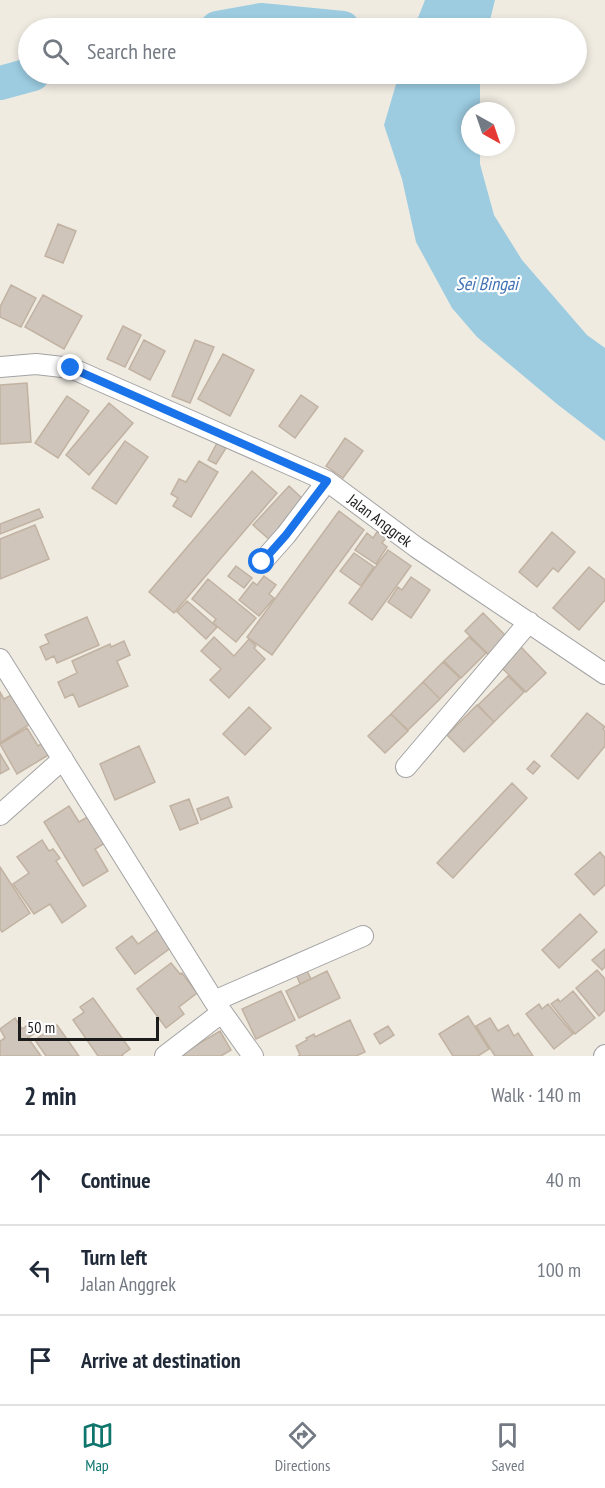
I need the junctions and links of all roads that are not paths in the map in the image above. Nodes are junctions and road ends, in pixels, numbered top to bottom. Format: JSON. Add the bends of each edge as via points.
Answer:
{"nodes":[{"id":1,"x":0,"y":367,"type":"edge"},
{"id":2,"x":327,"y":481,"type":"junction"},
{"id":3,"x":262,"y":562,"type":"dead end"},
{"id":4,"x":529,"y":622,"type":"junction"},
{"id":5,"x":0,"y":659,"type":"edge"},
{"id":6,"x":605,"y":674,"type":"edge"},
{"id":7,"x":63,"y":759,"type":"junction"},
{"id":8,"x":406,"y":767,"type":"dead end"},
{"id":9,"x":0,"y":815,"type":"edge"},
{"id":10,"x":363,"y":936,"type":"dead end"},
{"id":11,"x":218,"y":1007,"type":"junction"},
{"id":12,"x":165,"y":1056,"type":"edge"},
{"id":13,"x":253,"y":1056,"type":"edge"}],
"edges":[{"from":1,"to":2,"type":"street","name":"Jalan Anggrek","via":[[36,364],[71,368]]},
{"from":2,"to":3,"type":"street"},
{"from":2,"to":4,"type":"street","name":"Jalan Anggrek","via":[[416,547]]},
{"from":4,"to":6,"type":"street","name":"Jalan Anggrek"},
{"from":4,"to":8,"type":"street"},
{"from":5,"to":7,"type":"street"},
{"from":7,"to":9,"type":"street"},
{"from":7,"to":11,"type":"street"},
{"from":10,"to":11,"type":"street"},
{"from":11,"to":12,"type":"street"},
{"from":11,"to":13,"type":"street"}]}
